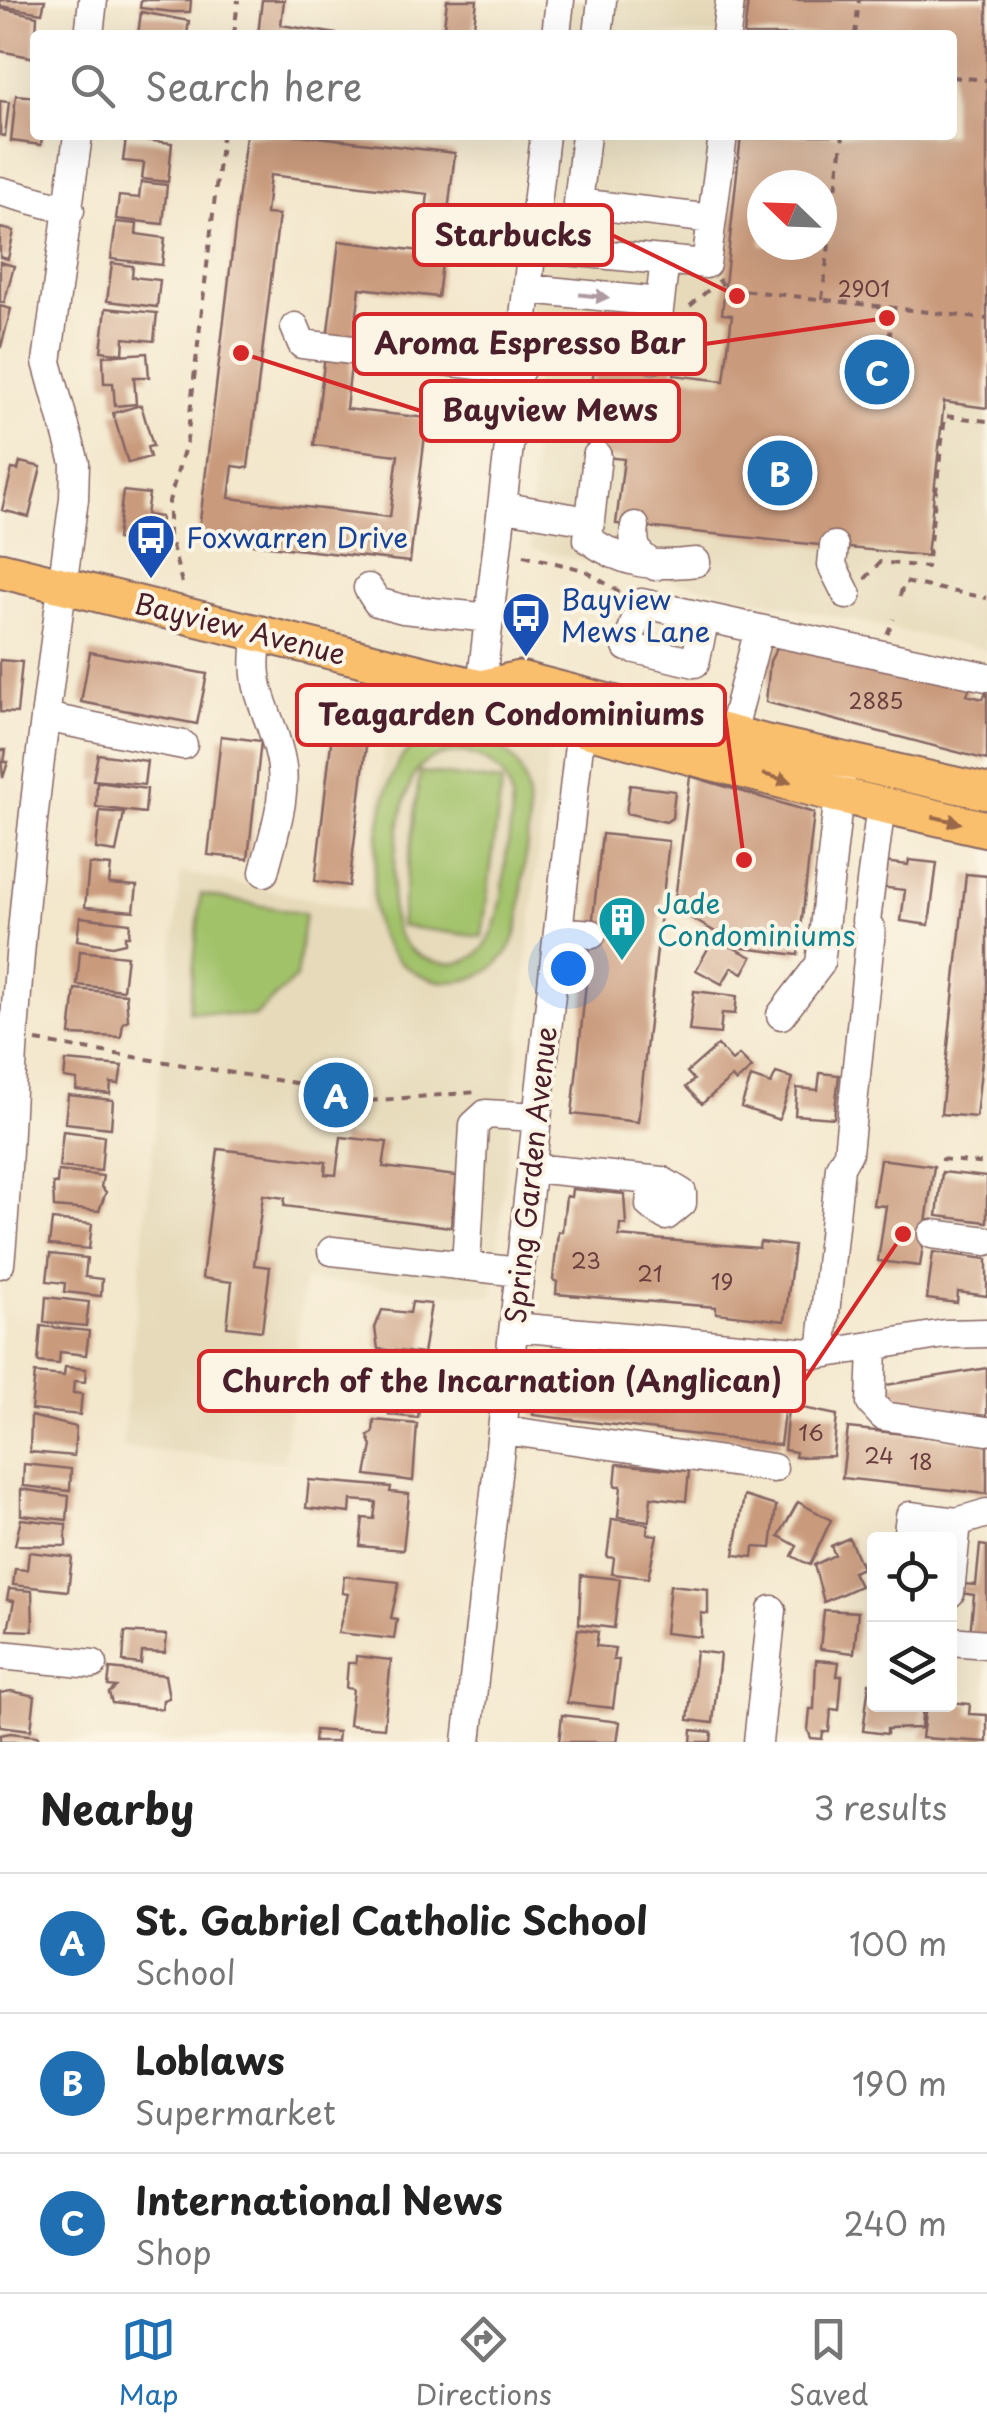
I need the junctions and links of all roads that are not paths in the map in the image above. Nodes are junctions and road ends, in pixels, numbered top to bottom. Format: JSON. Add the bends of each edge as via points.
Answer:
{"nodes":[{"id":1,"x":93,"y":0,"type":"edge"},
{"id":2,"x":560,"y":0,"type":"edge"},
{"id":3,"x":602,"y":0,"type":"edge"},
{"id":4,"x":730,"y":0,"type":"edge"},
{"id":5,"x":90,"y":30,"type":"edge"},
{"id":6,"x":557,"y":30,"type":"edge"},
{"id":7,"x":599,"y":30,"type":"edge"},
{"id":8,"x":727,"y":30,"type":"edge"},
{"id":9,"x":77,"y":140,"type":"edge"},
{"id":10,"x":544,"y":140,"type":"edge"},
{"id":11,"x":585,"y":140,"type":"edge"},
{"id":12,"x":722,"y":140,"type":"edge"},
{"id":13,"x":0,"y":190,"type":"edge"},
{"id":14,"x":70,"y":210,"type":"junction"},
{"id":15,"x":712,"y":219,"type":"junction"},
{"id":16,"x":533,"y":248,"type":"junction"},
{"id":17,"x":665,"y":260,"type":"junction"},
{"id":18,"x":528,"y":289,"type":"junction"},
{"id":19,"x":660,"y":302,"type":"junction"},
{"id":20,"x":295,"y":327,"type":"dead end"},
{"id":21,"x":652,"y":359,"type":"dead end"},
{"id":22,"x":520,"y":370,"type":"junction"},
{"id":23,"x":598,"y":456,"type":"dead end"},
{"id":24,"x":505,"y":507,"type":"junction"},
{"id":25,"x":589,"y":521,"type":"junction"},
{"id":26,"x":634,"y":526,"type":"dead end"},
{"id":27,"x":834,"y":546,"type":"dead end"},
{"id":28,"x":696,"y":562,"type":"dead end"},
{"id":29,"x":655,"y":566,"type":"junction"},
{"id":30,"x":0,"y":570,"type":"edge"},
{"id":31,"x":851,"y":584,"type":"road end"},
{"id":32,"x":62,"y":586,"type":"junction"},
{"id":33,"x":368,"y":588,"type":"dead end"},
{"id":34,"x":490,"y":618,"type":"junction"},
{"id":35,"x":705,"y":618,"type":"junction"},
{"id":36,"x":759,"y":629,"type":"junction"},
{"id":37,"x":258,"y":634,"type":"junction"},
{"id":38,"x":987,"y":677,"type":"edge"},
{"id":39,"x":481,"y":688,"type":"junction"},
{"id":40,"x":46,"y":718,"type":"junction"},
{"id":41,"x":689,"y":722,"type":"junction"},
{"id":42,"x":581,"y":727,"type":"junction"},
{"id":43,"x":732,"y":734,"type":"junction"},
{"id":44,"x":183,"y":745,"type":"dead end"},
{"id":45,"x":843,"y":760,"type":"junction"},
{"id":46,"x":987,"y":792,"type":"edge"},
{"id":47,"x":838,"y":796,"type":"junction"},
{"id":48,"x":881,"y":805,"type":"junction"},
{"id":49,"x":987,"y":829,"type":"edge"},
{"id":50,"x":264,"y":872,"type":"dead end"},
{"id":51,"x":558,"y":931,"type":"junction"},
{"id":52,"x":592,"y":934,"type":"dead end"},
{"id":53,"x":781,"y":1015,"type":"dead end"},
{"id":54,"x":14,"y":1047,"type":"edge"},
{"id":55,"x":537,"y":1116,"type":"junction"},
{"id":56,"x":5,"y":1160,"type":"edge"},
{"id":57,"x":532,"y":1168,"type":"junction"},
{"id":58,"x":662,"y":1182,"type":"dead end"},
{"id":59,"x":932,"y":1234,"type":"dead end"},
{"id":60,"x":987,"y":1242,"type":"edge"},
{"id":61,"x":332,"y":1251,"type":"dead end"},
{"id":62,"x":0,"y":1264,"type":"edge"},
{"id":63,"x":466,"y":1266,"type":"junction"},
{"id":64,"x":520,"y":1272,"type":"junction"},
{"id":65,"x":514,"y":1328,"type":"junction"},
{"id":66,"x":987,"y":1334,"type":"edge"},
{"id":67,"x":873,"y":1348,"type":"junction"},
{"id":68,"x":820,"y":1354,"type":"junction"},
{"id":69,"x":503,"y":1430,"type":"junction"},
{"id":70,"x":987,"y":1431,"type":"edge"},
{"id":71,"x":773,"y":1468,"type":"dead end"},
{"id":72,"x":987,"y":1512,"type":"edge"},
{"id":73,"x":957,"y":1522,"type":"junction"},
{"id":74,"x":908,"y":1532,"type":"edge"},
{"id":75,"x":956,"y":1532,"type":"edge"},
{"id":76,"x":772,"y":1610,"type":"dead end"},
{"id":77,"x":957,"y":1642,"type":"edge"},
{"id":78,"x":987,"y":1644,"type":"edge"},
{"id":79,"x":0,"y":1655,"type":"edge"},
{"id":80,"x":93,"y":1664,"type":"dead end"},
{"id":81,"x":468,"y":1742,"type":"edge"},
{"id":82,"x":758,"y":1742,"type":"edge"}],
"edges":[{"from":1,"to":5,"type":"street"},
{"from":2,"to":6,"type":"street"},
{"from":3,"to":7,"type":"street"},
{"from":4,"to":8,"type":"street"},
{"from":9,"to":14,"type":"street"},
{"from":10,"to":16,"type":"street"},
{"from":11,"to":15,"type":"street","via":[[578,203]]},
{"from":12,"to":15,"type":"street"},
{"from":13,"to":14,"type":"street"},
{"from":14,"to":32,"type":"street","via":[[47,362],[75,463]]},
{"from":15,"to":17,"type":"street","via":[[706,264]]},
{"from":16,"to":17,"type":"street"},
{"from":16,"to":18,"type":"street"},
{"from":17,"to":19,"type":"street"},
{"from":18,"to":19,"type":"street","one_way":true},
{"from":18,"to":22,"type":"street"},
{"from":19,"to":21,"type":"street"},
{"from":20,"to":22,"type":"street","via":[[302,344]]},
{"from":22,"to":24,"type":"street"},
{"from":23,"to":25,"type":"street"},
{"from":24,"to":25,"type":"street"},
{"from":24,"to":34,"type":"street"},
{"from":25,"to":29,"type":"street","via":[[588,539],[606,552]]},
{"from":26,"to":29,"type":"street","via":[[634,546]]},
{"from":27,"to":31,"type":"street","via":[[832,564]]},
{"from":28,"to":29,"type":"street"},
{"from":30,"to":32,"type":"main road","name":"Bayview Avenue"},
{"from":32,"to":37,"type":"main road","name":"Bayview Avenue"},
{"from":32,"to":40,"type":"street"},
{"from":33,"to":34,"type":"street","via":[[377,602],[403,610]]},
{"from":34,"to":39,"type":"street"},
{"from":35,"to":35,"type":"street","via":[[641,604],[627,646],[695,663]]},
{"from":35,"to":36,"type":"street"},
{"from":36,"to":38,"type":"street"},
{"from":36,"to":43,"type":"street"},
{"from":37,"to":39,"type":"main road","name":"Bayview Avenue"},
{"from":37,"to":50,"type":"street","via":[[254,677],[280,755],[284,792]]},
{"from":39,"to":41,"type":"main road","name":"Bayview Avenue","via":[[519,679]]},
{"from":39,"to":42,"type":"main road","name":"Bayview Avenue","via":[[511,710]]},
{"from":40,"to":44,"type":"street"},
{"from":40,"to":54,"type":"street"},
{"from":41,"to":42,"type":"main road","via":[[637,727],[594,717]]},
{"from":41,"to":43,"type":"main road","name":"Bayview Avenue"},
{"from":42,"to":47,"type":"main road","name":"Bayview Avenue","one_way":true},
{"from":42,"to":51,"type":"street","name":"Spring Garden Avenue"},
{"from":43,"to":45,"type":"main road","name":"Bayview Avenue"},
{"from":45,"to":46,"type":"main road","name":"Bayview Avenue"},
{"from":45,"to":47,"type":"street"},
{"from":47,"to":48,"type":"main road","name":"Bayview Avenue"},
{"from":47,"to":53,"type":"street","via":[[820,964]]},
{"from":48,"to":49,"type":"main road","name":"Bayview Avenue","one_way":true},
{"from":48,"to":68,"type":"street","via":[[848,1153],[840,1167]]},
{"from":51,"to":52,"type":"street"},
{"from":51,"to":55,"type":"street","name":"Spring Garden Avenue"},
{"from":54,"to":56,"type":"street"},
{"from":55,"to":57,"type":"street","name":"Spring Garden Avenue"},
{"from":55,"to":63,"type":"street","via":[[486,1114],[474,1124]]},
{"from":56,"to":62,"type":"street"},
{"from":57,"to":58,"type":"street"},
{"from":57,"to":64,"type":"street","name":"Spring Garden Avenue"},
{"from":59,"to":60,"type":"street"},
{"from":61,"to":63,"type":"street"},
{"from":63,"to":64,"type":"street"},
{"from":64,"to":65,"type":"street","name":"Spring Garden Avenue"},
{"from":65,"to":68,"type":"street"},
{"from":65,"to":69,"type":"street","name":"Spring Garden Avenue"},
{"from":66,"to":67,"type":"street","via":[[945,1334]]},
{"from":67,"to":68,"type":"street"},
{"from":67,"to":70,"type":"street","via":[[871,1403],[882,1416]]},
{"from":69,"to":71,"type":"street"},
{"from":69,"to":81,"type":"street","name":"Spring Garden Avenue"},
{"from":72,"to":73,"type":"street"},
{"from":73,"to":74,"type":"street","via":[[910,1516]]},
{"from":73,"to":75,"type":"street"},
{"from":76,"to":82,"type":"street"},
{"from":77,"to":78,"type":"street"},
{"from":79,"to":80,"type":"street"}]}
